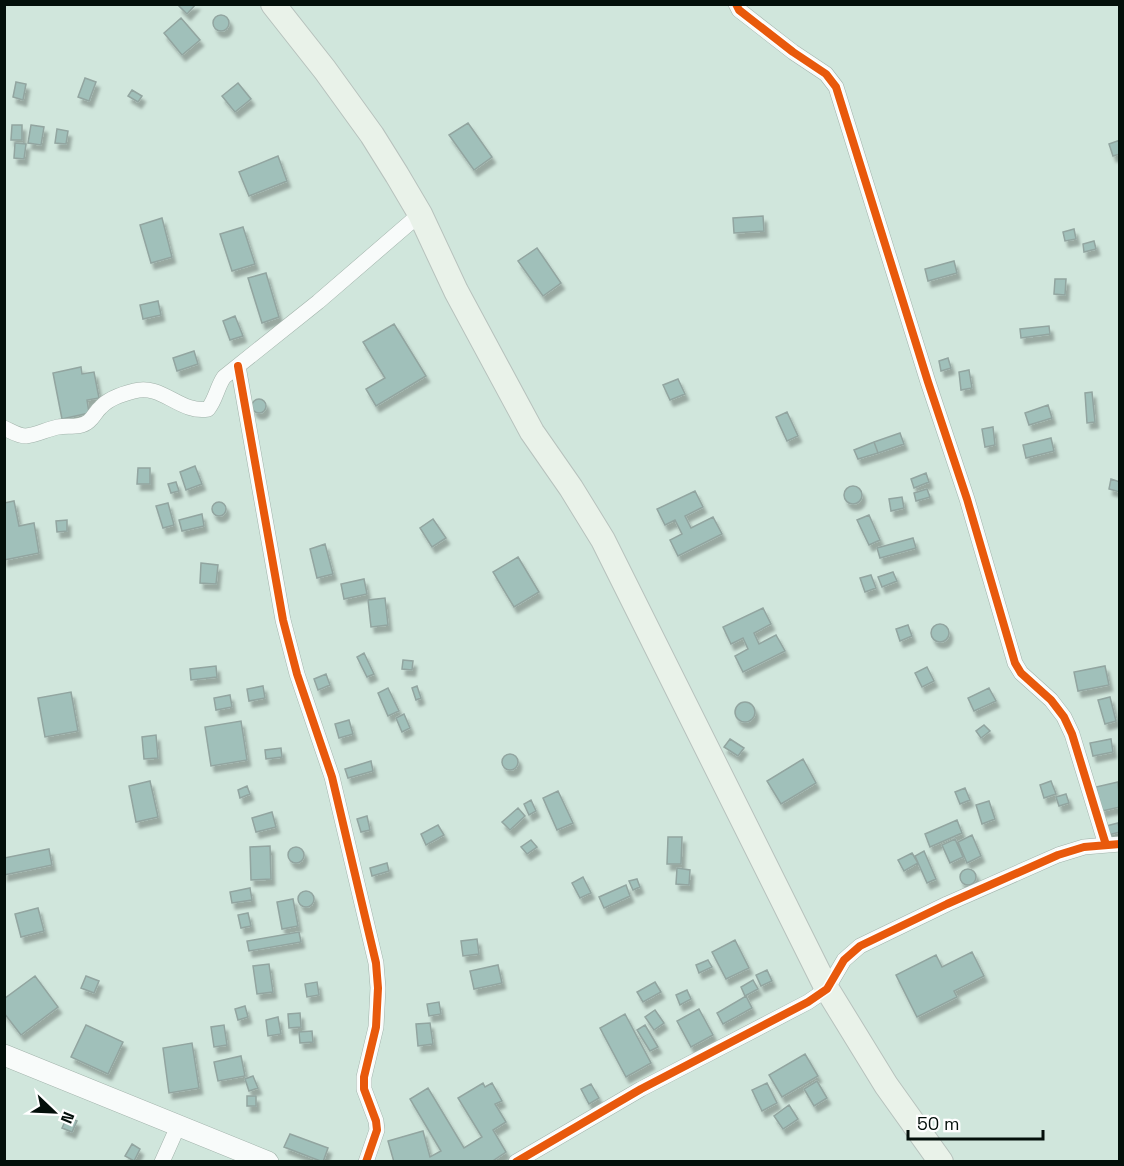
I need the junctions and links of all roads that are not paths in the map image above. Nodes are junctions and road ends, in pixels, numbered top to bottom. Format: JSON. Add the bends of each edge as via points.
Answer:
{"nodes":[{"id":1,"x":736,"y":4,"type":"edge"},
{"id":2,"x":278,"y":7,"type":"edge"},
{"id":3,"x":420,"y":214,"type":"junction"},
{"id":4,"x":238,"y":366,"type":"junction"},
{"id":5,"x":4,"y":428,"type":"edge"},
{"id":6,"x":1113,"y":845,"type":"edge"},
{"id":7,"x":827,"y":989,"type":"junction"},
{"id":8,"x":7,"y":1053,"type":"edge"},
{"id":9,"x":179,"y":1124,"type":"junction"},
{"id":10,"x":162,"y":1161,"type":"edge"},
{"id":11,"x":268,"y":1161,"type":"edge"},
{"id":12,"x":366,"y":1161,"type":"edge"},
{"id":13,"x":516,"y":1161,"type":"edge"},
{"id":14,"x":940,"y":1161,"type":"edge"}],
"edges":[{"from":1,"to":6,"type":"street","via":[[836,87],[1015,663],[1064,717]]},
{"from":2,"to":3,"type":"main road","via":[[372,135]]},
{"from":3,"to":4,"type":"street"},
{"from":3,"to":7,"type":"main road","via":[[456,291],[532,432],[603,540]]},
{"from":4,"to":5,"type":"street","via":[[217,387],[208,409],[188,408],[149,388],[115,397],[82,426],[27,436]]},
{"from":4,"to":12,"type":"street","via":[[283,620],[332,777],[376,963],[376,1027],[364,1089],[377,1131]]},
{"from":6,"to":7,"type":"street","via":[[1084,847],[1025,869],[860,946],[844,960]]},
{"from":7,"to":13,"type":"street"},
{"from":7,"to":14,"type":"main road","via":[[886,1086]]},
{"from":8,"to":9,"type":"street"},
{"from":9,"to":10,"type":"street"},
{"from":9,"to":11,"type":"street"}]}
